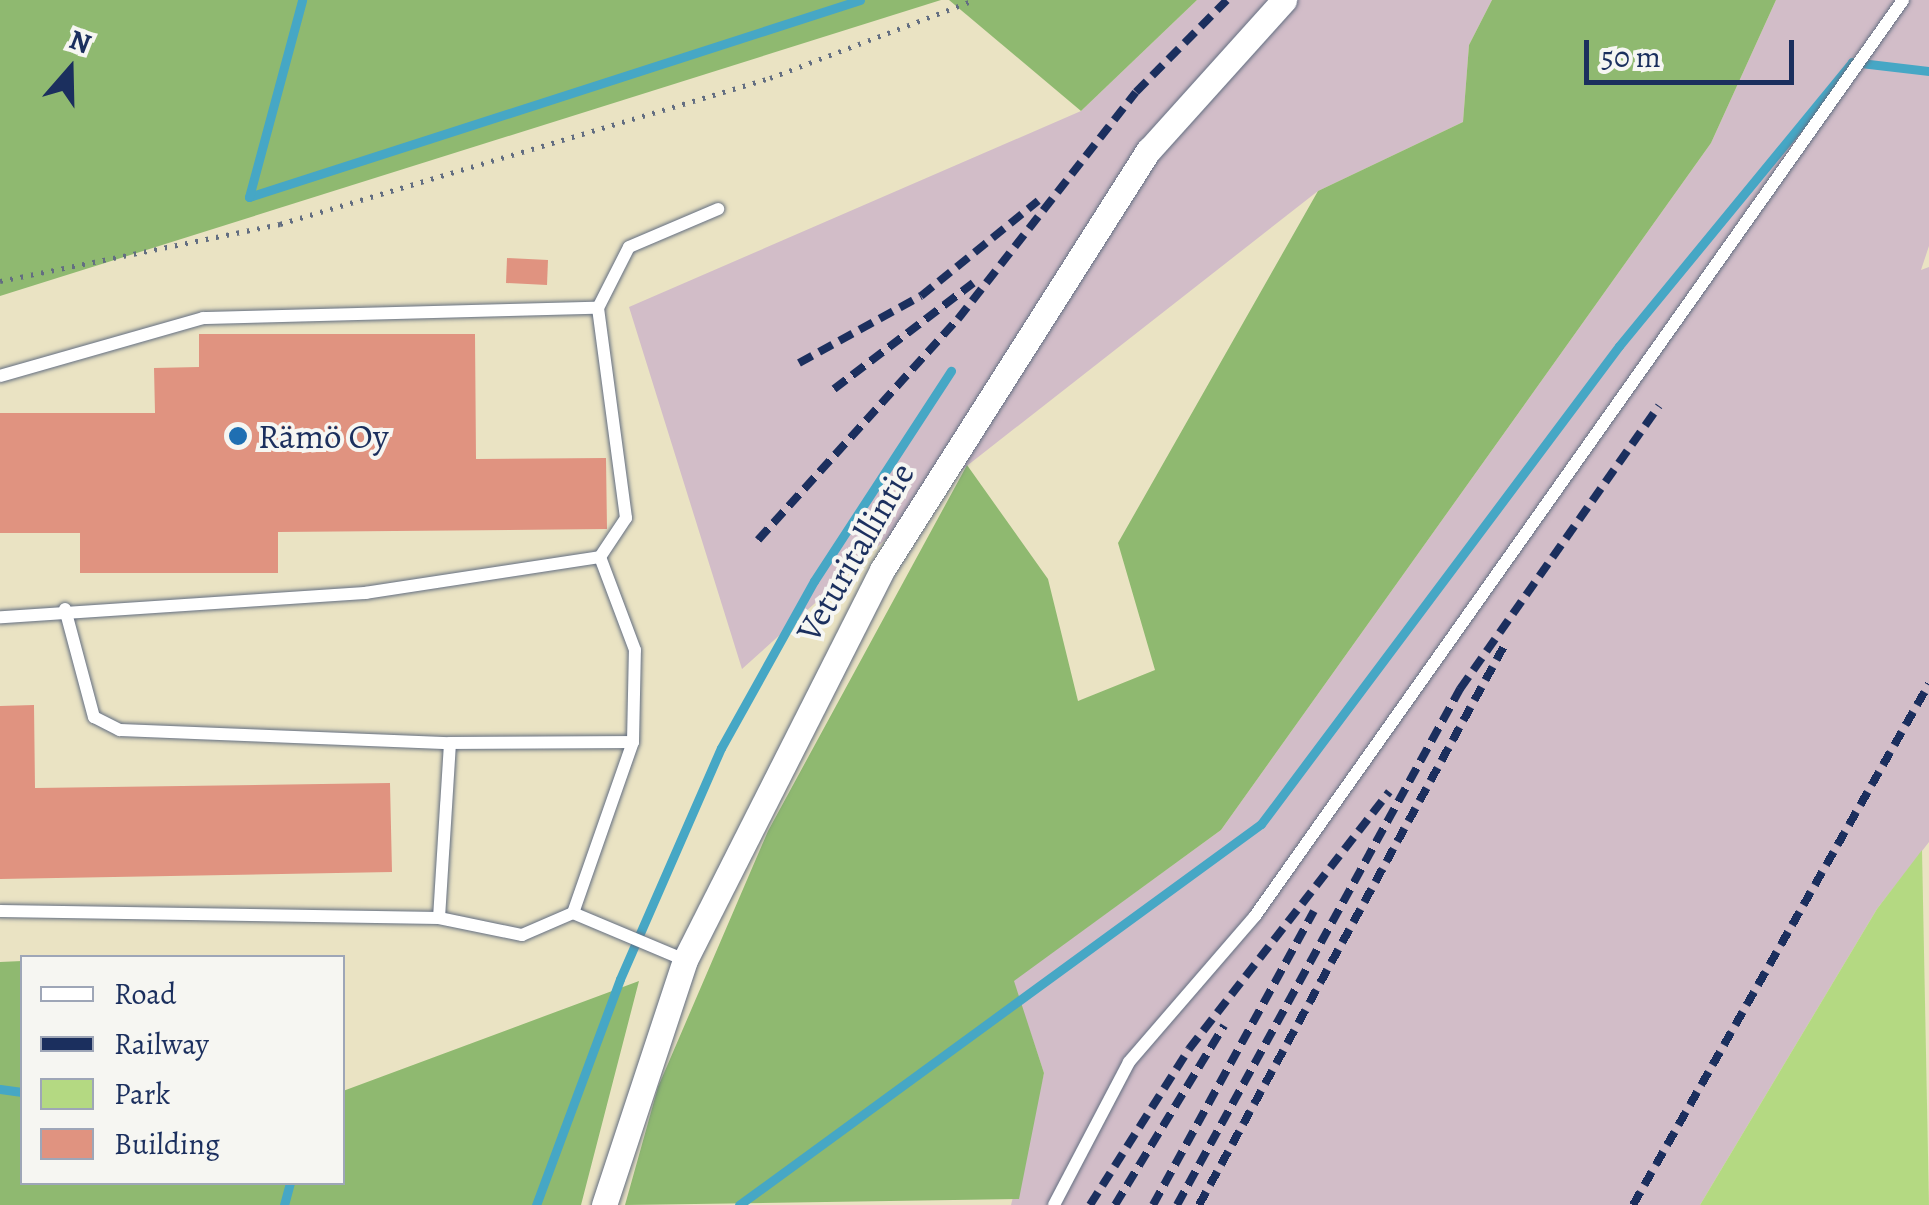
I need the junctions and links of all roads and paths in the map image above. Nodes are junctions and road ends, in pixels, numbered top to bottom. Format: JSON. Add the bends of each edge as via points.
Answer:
{"nodes":[{"id":1,"x":974,"y":0,"type":"edge"},
{"id":2,"x":1284,"y":0,"type":"edge"},
{"id":3,"x":1903,"y":0,"type":"edge"},
{"id":4,"x":718,"y":209,"type":"dead end"},
{"id":5,"x":0,"y":281,"type":"edge"},
{"id":6,"x":598,"y":308,"type":"junction"},
{"id":7,"x":0,"y":376,"type":"edge"},
{"id":8,"x":600,"y":557,"type":"junction"},
{"id":9,"x":65,"y":609,"type":"junction"},
{"id":10,"x":0,"y":616,"type":"edge"},
{"id":11,"x":450,"y":742,"type":"junction"},
{"id":12,"x":633,"y":742,"type":"junction"},
{"id":13,"x":0,"y":912,"type":"edge"},
{"id":14,"x":573,"y":912,"type":"junction"},
{"id":15,"x":439,"y":918,"type":"junction"},
{"id":16,"x":685,"y":960,"type":"junction"},
{"id":17,"x":604,"y":1205,"type":"edge"},
{"id":18,"x":1054,"y":1205,"type":"edge"}],
"edges":[{"from":1,"to":5,"type":"path","via":[[770,78],[280,224]]},
{"from":2,"to":16,"type":"street","name":"Veturitallintie","via":[[1149,150],[1067,268],[882,570]]},
{"from":3,"to":18,"type":"lane","via":[[1255,916],[1129,1062]]},
{"from":4,"to":6,"type":"lane","via":[[629,246]]},
{"from":6,"to":7,"type":"lane","via":[[202,318]]},
{"from":6,"to":8,"type":"lane","via":[[626,518]]},
{"from":8,"to":9,"type":"lane","via":[[366,593]]},
{"from":8,"to":12,"type":"lane","via":[[635,650]]},
{"from":9,"to":10,"type":"lane"},
{"from":9,"to":11,"type":"lane","via":[[94,717],[120,730]]},
{"from":11,"to":12,"type":"lane"},
{"from":11,"to":15,"type":"lane"},
{"from":12,"to":14,"type":"lane"},
{"from":13,"to":15,"type":"lane"},
{"from":14,"to":15,"type":"lane","via":[[522,935]]},
{"from":14,"to":16,"type":"lane"},
{"from":16,"to":17,"type":"street","name":"Veturitallintie"}]}
